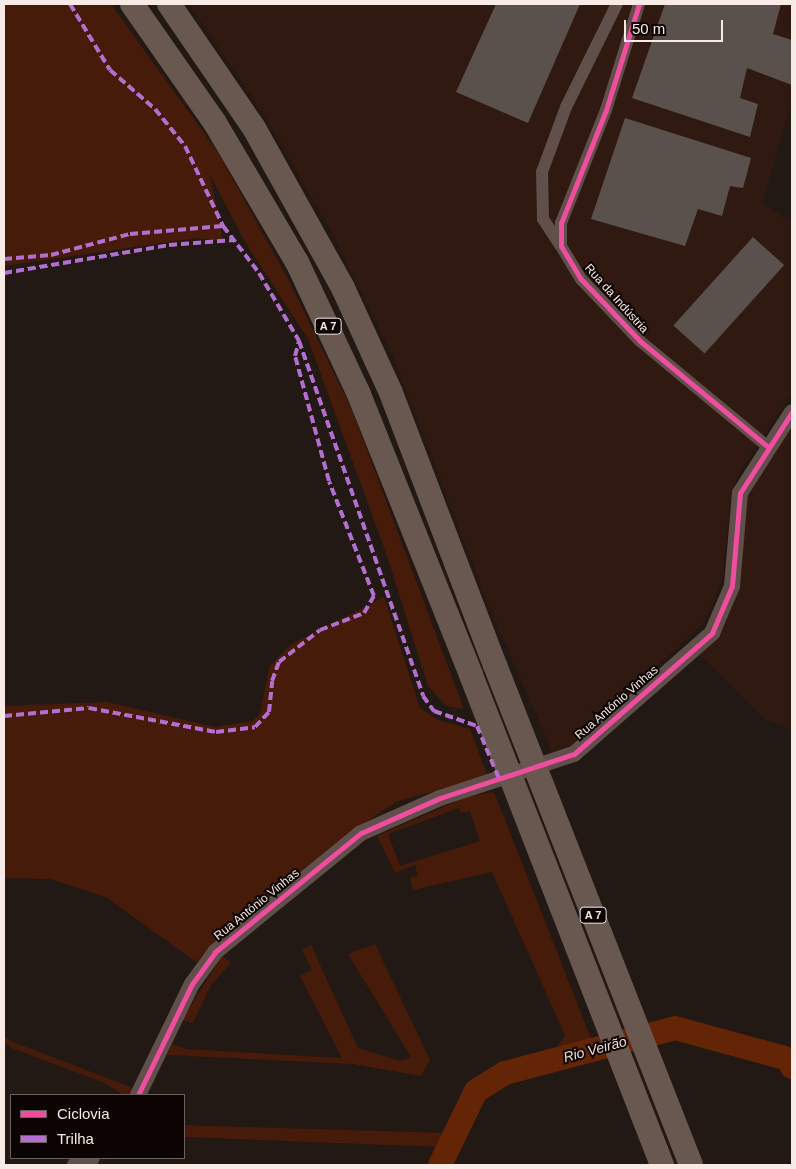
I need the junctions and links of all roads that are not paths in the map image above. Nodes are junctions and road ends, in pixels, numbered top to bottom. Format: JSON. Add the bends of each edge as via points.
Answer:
{"nodes":[{"id":1,"x":132,"y":4,"type":"edge"},
{"id":2,"x":169,"y":4,"type":"edge"},
{"id":3,"x":616,"y":4,"type":"edge"},
{"id":4,"x":639,"y":4,"type":"edge"},
{"id":5,"x":561,"y":246,"type":"junction"},
{"id":6,"x":792,"y":412,"type":"edge"},
{"id":7,"x":768,"y":447,"type":"junction"},
{"id":8,"x":138,"y":1094,"type":"edge"},
{"id":9,"x":90,"y":1159,"type":"edge"},
{"id":10,"x":75,"y":1165,"type":"edge"},
{"id":11,"x":662,"y":1165,"type":"edge"},
{"id":12,"x":691,"y":1165,"type":"edge"}],
"edges":[{"from":1,"to":11,"type":"highway","number":"A 7","bridge":true,"via":[[216,122],[297,262],[358,392]]},
{"from":2,"to":12,"type":"highway","number":"A 7","bridge":true,"via":[[254,128],[343,288],[391,393],[494,665]]},
{"from":3,"to":5,"type":"street","name":"Rua da Indústria","via":[[566,107],[542,172],[543,219]]},
{"from":4,"to":5,"type":"street","via":[[606,110],[561,223]]},
{"from":5,"to":7,"type":"street","name":"Rua da Indústria","via":[[582,279],[640,341]]},
{"from":6,"to":7,"type":"street","name":"Rua António Vinhas"},
{"from":7,"to":8,"type":"street","name":"Rua António Vinhas","via":[[740,493],[732,586],[712,633],[574,754],[440,798],[361,833],[215,952],[192,984]]},
{"from":9,"to":10,"type":"street"}]}
